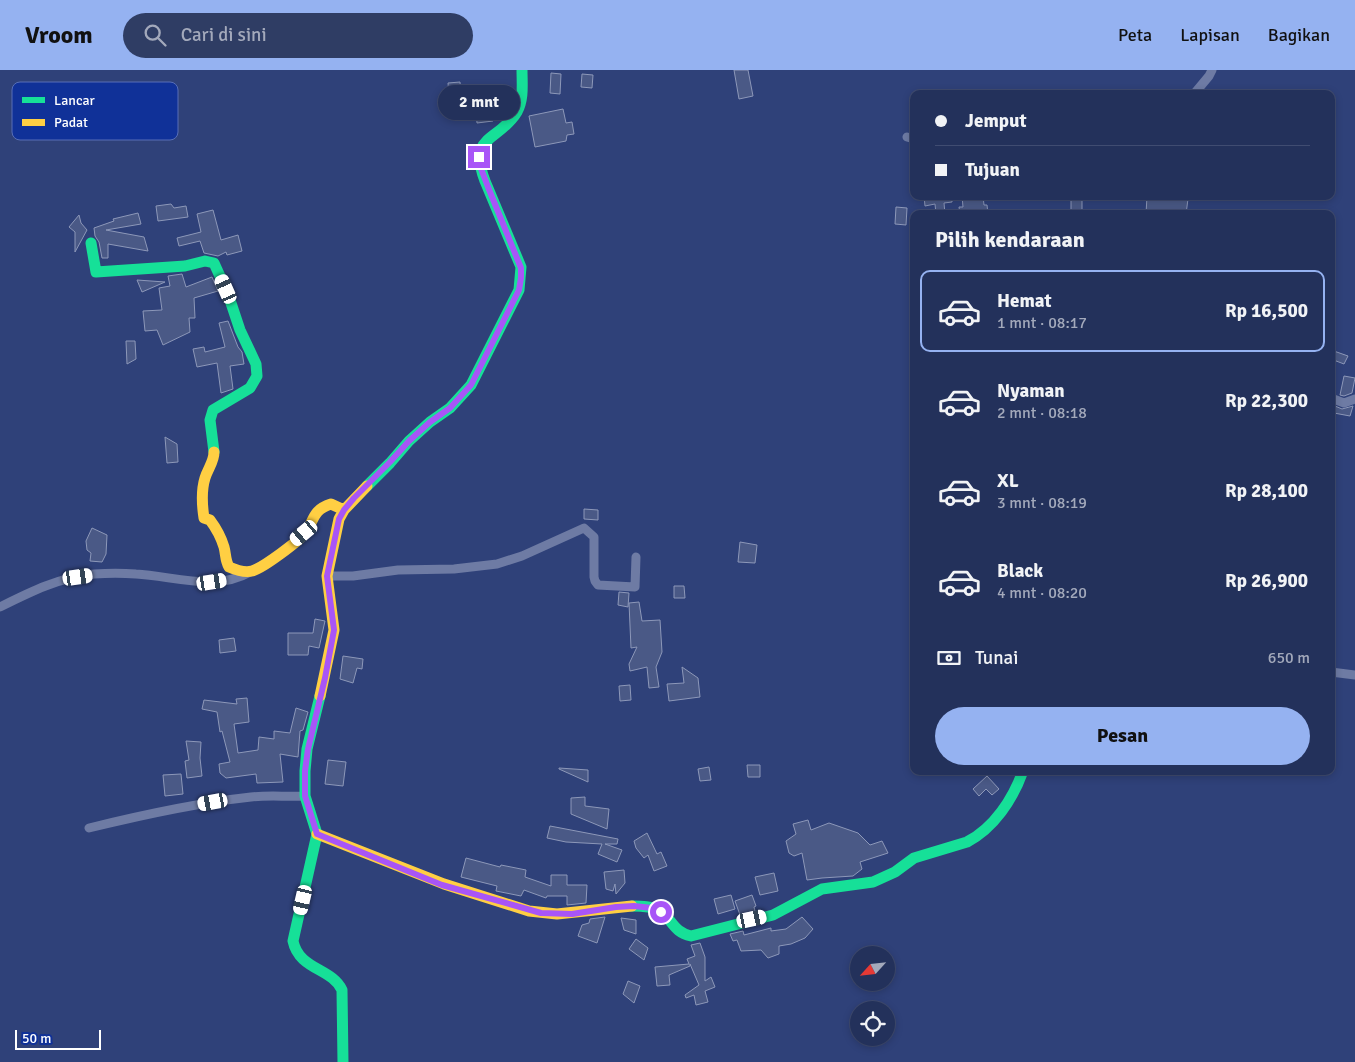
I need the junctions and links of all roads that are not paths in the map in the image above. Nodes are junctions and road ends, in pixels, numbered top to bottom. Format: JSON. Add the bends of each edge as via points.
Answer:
{"nodes":[{"id":1,"x":522,"y":70,"type":"edge"},
{"id":2,"x":1212,"y":70,"type":"edge"},
{"id":3,"x":1197,"y":90,"type":"edge"},
{"id":4,"x":91,"y":242,"type":"dead end"},
{"id":5,"x":1355,"y":399,"type":"edge"},
{"id":6,"x":1335,"y":400,"type":"edge"},
{"id":7,"x":344,"y":510,"type":"junction"},
{"id":8,"x":636,"y":557,"type":"dead end"},
{"id":9,"x":252,"y":571,"type":"junction"},
{"id":10,"x":327,"y":576,"type":"junction"},
{"id":11,"x":0,"y":607,"type":"edge"},
{"id":12,"x":1335,"y":672,"type":"edge"},
{"id":13,"x":1355,"y":675,"type":"edge"},
{"id":14,"x":1022,"y":775,"type":"edge"},
{"id":15,"x":305,"y":796,"type":"junction"},
{"id":16,"x":88,"y":828,"type":"dead end"},
{"id":17,"x":317,"y":834,"type":"junction"},
{"id":18,"x":343,"y":1062,"type":"edge"}],
"edges":[{"from":1,"to":7,"type":"street","via":[[518,111],[487,138],[479,157],[521,268],[519,290],[471,385],[450,408],[414,436]]},
{"from":2,"to":3,"type":"street"},
{"from":4,"to":9,"type":"street","via":[[96,272],[184,266],[205,261],[214,264],[242,336],[255,358],[257,376],[255,384],[248,390],[212,411],[214,459],[202,492],[202,507],[204,518],[214,524],[226,565]]},
{"from":5,"to":6,"type":"street","via":[[1344,403]]},
{"from":7,"to":9,"type":"street","via":[[331,504],[322,507],[312,517],[304,533]]},
{"from":7,"to":10,"type":"street","via":[[336,530]]},
{"from":8,"to":10,"type":"street","via":[[635,588],[596,584],[594,537],[584,528],[497,564]]},
{"from":9,"to":11,"type":"street","via":[[236,578],[212,582],[136,574],[93,574],[56,581]]},
{"from":10,"to":15,"type":"street","via":[[334,630],[308,749]]},
{"from":12,"to":13,"type":"street"},
{"from":14,"to":17,"type":"street","via":[[1016,790],[995,820],[967,842],[914,858],[873,882],[822,889],[773,915],[690,936],[680,934],[665,915],[652,908],[616,907],[557,915],[519,908],[442,885]]},
{"from":15,"to":16,"type":"street","via":[[213,802]]},
{"from":15,"to":17,"type":"street"},
{"from":17,"to":18,"type":"street","via":[[293,948],[297,956],[339,983],[342,990]]}]}
